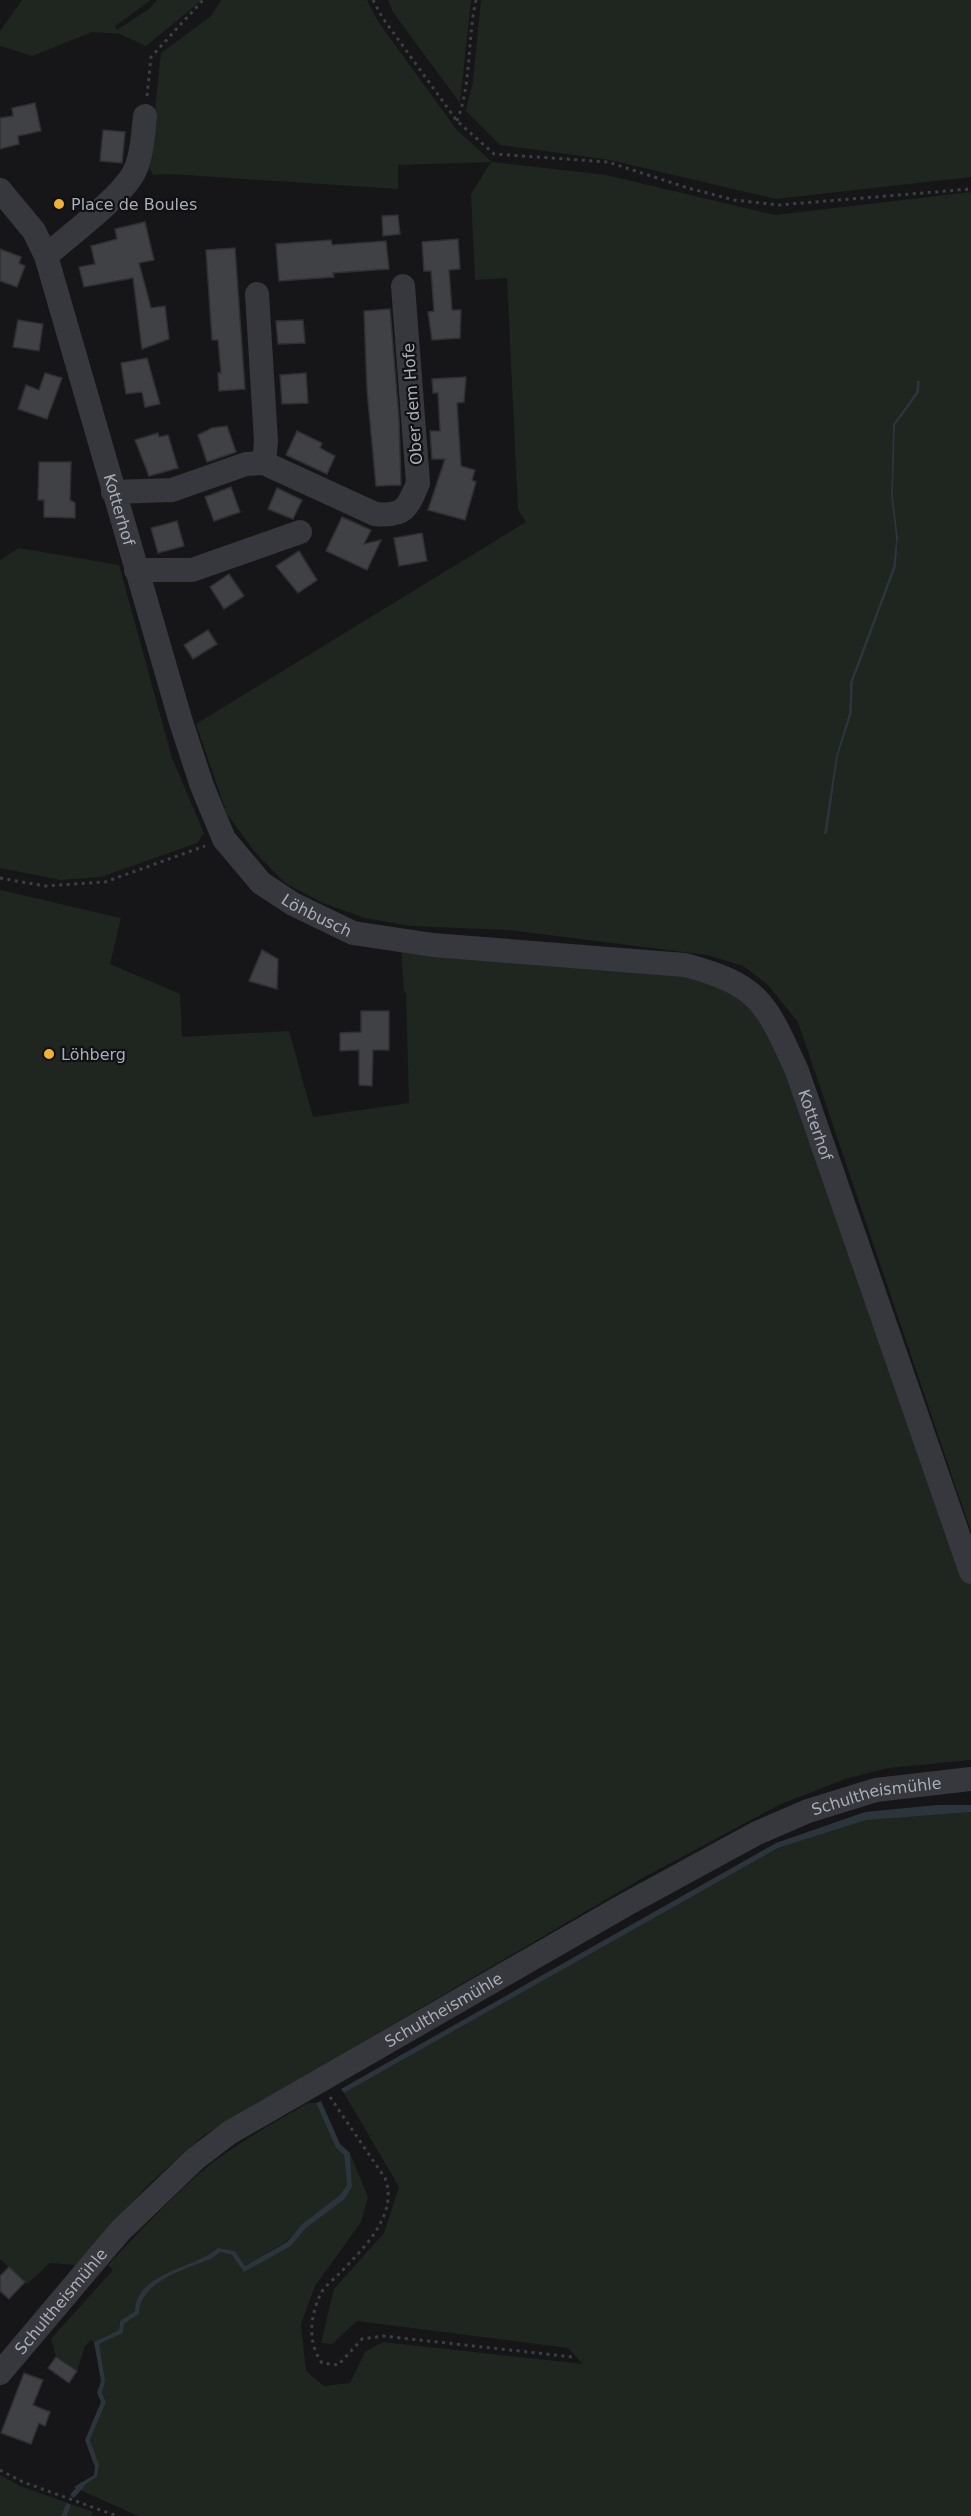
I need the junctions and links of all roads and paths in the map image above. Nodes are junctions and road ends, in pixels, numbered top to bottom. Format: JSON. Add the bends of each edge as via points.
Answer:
{"nodes":[{"id":1,"x":203,"y":0,"type":"edge"},
{"id":2,"x":374,"y":0,"type":"edge"},
{"id":3,"x":476,"y":0,"type":"edge"},
{"id":4,"x":145,"y":116,"type":"joint"},
{"id":5,"x":458,"y":121,"type":"junction"},
{"id":6,"x":971,"y":189,"type":"edge"},
{"id":7,"x":0,"y":190,"type":"edge"},
{"id":8,"x":46,"y":256,"type":"junction"},
{"id":9,"x":403,"y":286,"type":"dead end"},
{"id":10,"x":257,"y":294,"type":"dead end"},
{"id":11,"x":264,"y":463,"type":"junction"},
{"id":12,"x":113,"y":492,"type":"junction"},
{"id":13,"x":300,"y":532,"type":"dead end"},
{"id":14,"x":136,"y":570,"type":"junction"},
{"id":15,"x":224,"y":839,"type":"junction"},
{"id":16,"x":0,"y":878,"type":"edge"},
{"id":17,"x":433,"y":945,"type":"joint"},
{"id":18,"x":971,"y":1572,"type":"edge"},
{"id":19,"x":971,"y":1779,"type":"edge"},
{"id":20,"x":320,"y":2080,"type":"junction"},
{"id":21,"x":573,"y":2357,"type":"dead end"},
{"id":22,"x":0,"y":2373,"type":"edge"},
{"id":23,"x":0,"y":2470,"type":"edge"},
{"id":24,"x":117,"y":2516,"type":"edge"}],
"edges":[{"from":1,"to":4,"type":"path","via":[[151,57]]},
{"from":2,"to":5,"type":"path"},
{"from":3,"to":5,"type":"path","via":[[467,87]]},
{"from":4,"to":8,"type":"street","via":[[133,175]]},
{"from":5,"to":6,"type":"path","via":[[494,154],[608,162],[734,200],[778,206]]},
{"from":7,"to":8,"type":"street","name":"Kotterhof","via":[[34,231]]},
{"from":8,"to":12,"type":"street","name":"Kotterhof"},
{"from":9,"to":11,"type":"street","name":"Ober dem Hofe","via":[[418,483],[410,505],[394,516],[375,514]]},
{"from":10,"to":11,"type":"street"},
{"from":11,"to":12,"type":"street","via":[[246,464],[172,489]]},
{"from":12,"to":14,"type":"street","name":"Kotterhof"},
{"from":13,"to":14,"type":"street","via":[[192,570]]},
{"from":14,"to":15,"type":"street","name":"Kotterhof","via":[[184,733]]},
{"from":15,"to":16,"type":"path","via":[[105,882],[45,886]]},
{"from":15,"to":17,"type":"street","name":"Löhbusch","via":[[261,883],[293,904],[353,933]]},
{"from":17,"to":18,"type":"street","name":"Kotterhof","via":[[685,965],[722,975],[751,991],[773,1018],[797,1071]]},
{"from":19,"to":20,"type":"street","name":"Schultheismühle","via":[[876,1790],[808,1811],[757,1833]]},
{"from":20,"to":21,"type":"path","via":[[391,2193],[378,2229],[322,2292],[311,2330],[313,2350],[322,2363],[338,2365],[362,2339],[383,2336]]},
{"from":20,"to":22,"type":"street","name":"Schultheismühle","via":[[229,2133],[195,2159],[120,2231]]},
{"from":23,"to":24,"type":"path"}]}
